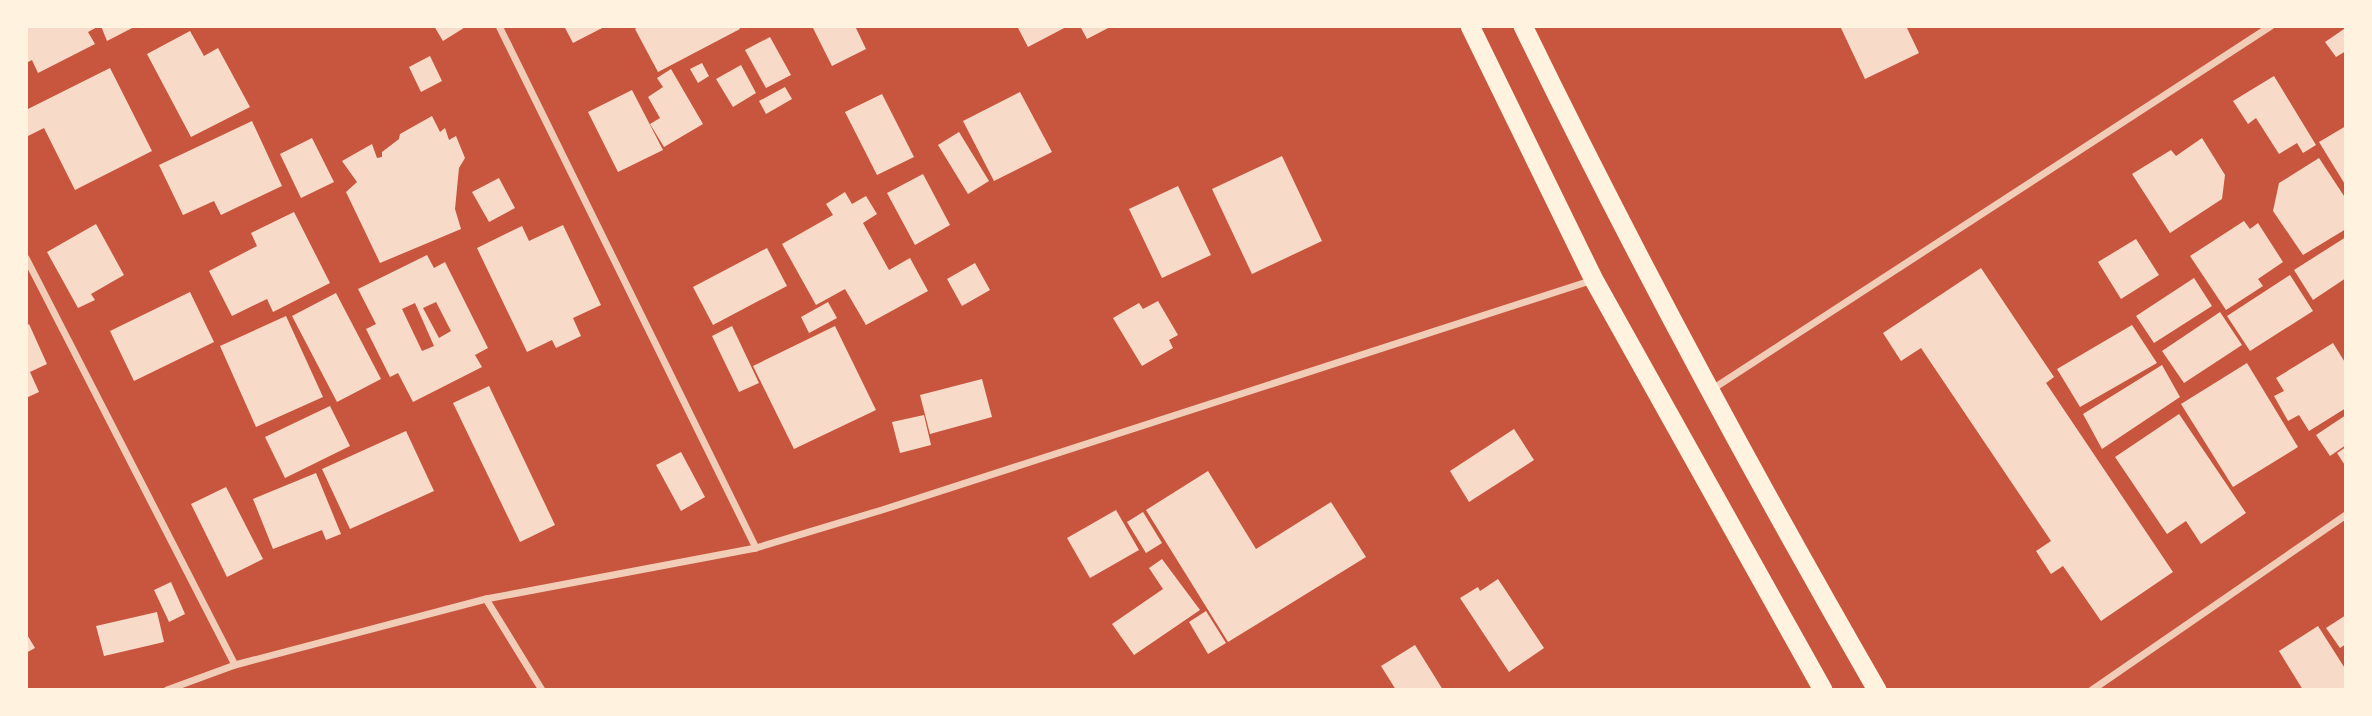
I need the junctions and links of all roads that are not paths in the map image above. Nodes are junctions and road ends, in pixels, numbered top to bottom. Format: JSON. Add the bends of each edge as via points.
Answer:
{"nodes":[{"id":1,"x":499,"y":26,"type":"edge"},
{"id":2,"x":1470,"y":26,"type":"edge"},
{"id":3,"x":1523,"y":26,"type":"edge"},
{"id":4,"x":2271,"y":26,"type":"edge"},
{"id":5,"x":26,"y":258,"type":"edge"},
{"id":6,"x":1594,"y":280,"type":"junction"},
{"id":7,"x":1710,"y":391,"type":"junction"},
{"id":8,"x":2346,"y":515,"type":"edge"},
{"id":9,"x":756,"y":548,"type":"junction"},
{"id":10,"x":486,"y":599,"type":"junction"},
{"id":11,"x":235,"y":665,"type":"junction"},
{"id":12,"x":167,"y":690,"type":"edge"},
{"id":13,"x":542,"y":690,"type":"edge"},
{"id":14,"x":1823,"y":690,"type":"edge"},
{"id":15,"x":1877,"y":690,"type":"edge"},
{"id":16,"x":2092,"y":690,"type":"edge"}],
"edges":[{"from":1,"to":9,"type":"street"},
{"from":2,"to":6,"type":"highway"},
{"from":3,"to":7,"type":"highway"},
{"from":4,"to":7,"type":"street"},
{"from":5,"to":11,"type":"street"},
{"from":6,"to":9,"type":"street"},
{"from":6,"to":14,"type":"highway"},
{"from":7,"to":15,"type":"highway"},
{"from":8,"to":16,"type":"street"},
{"from":9,"to":10,"type":"street"},
{"from":10,"to":11,"type":"street"},
{"from":10,"to":13,"type":"street"},
{"from":11,"to":12,"type":"street"}]}
